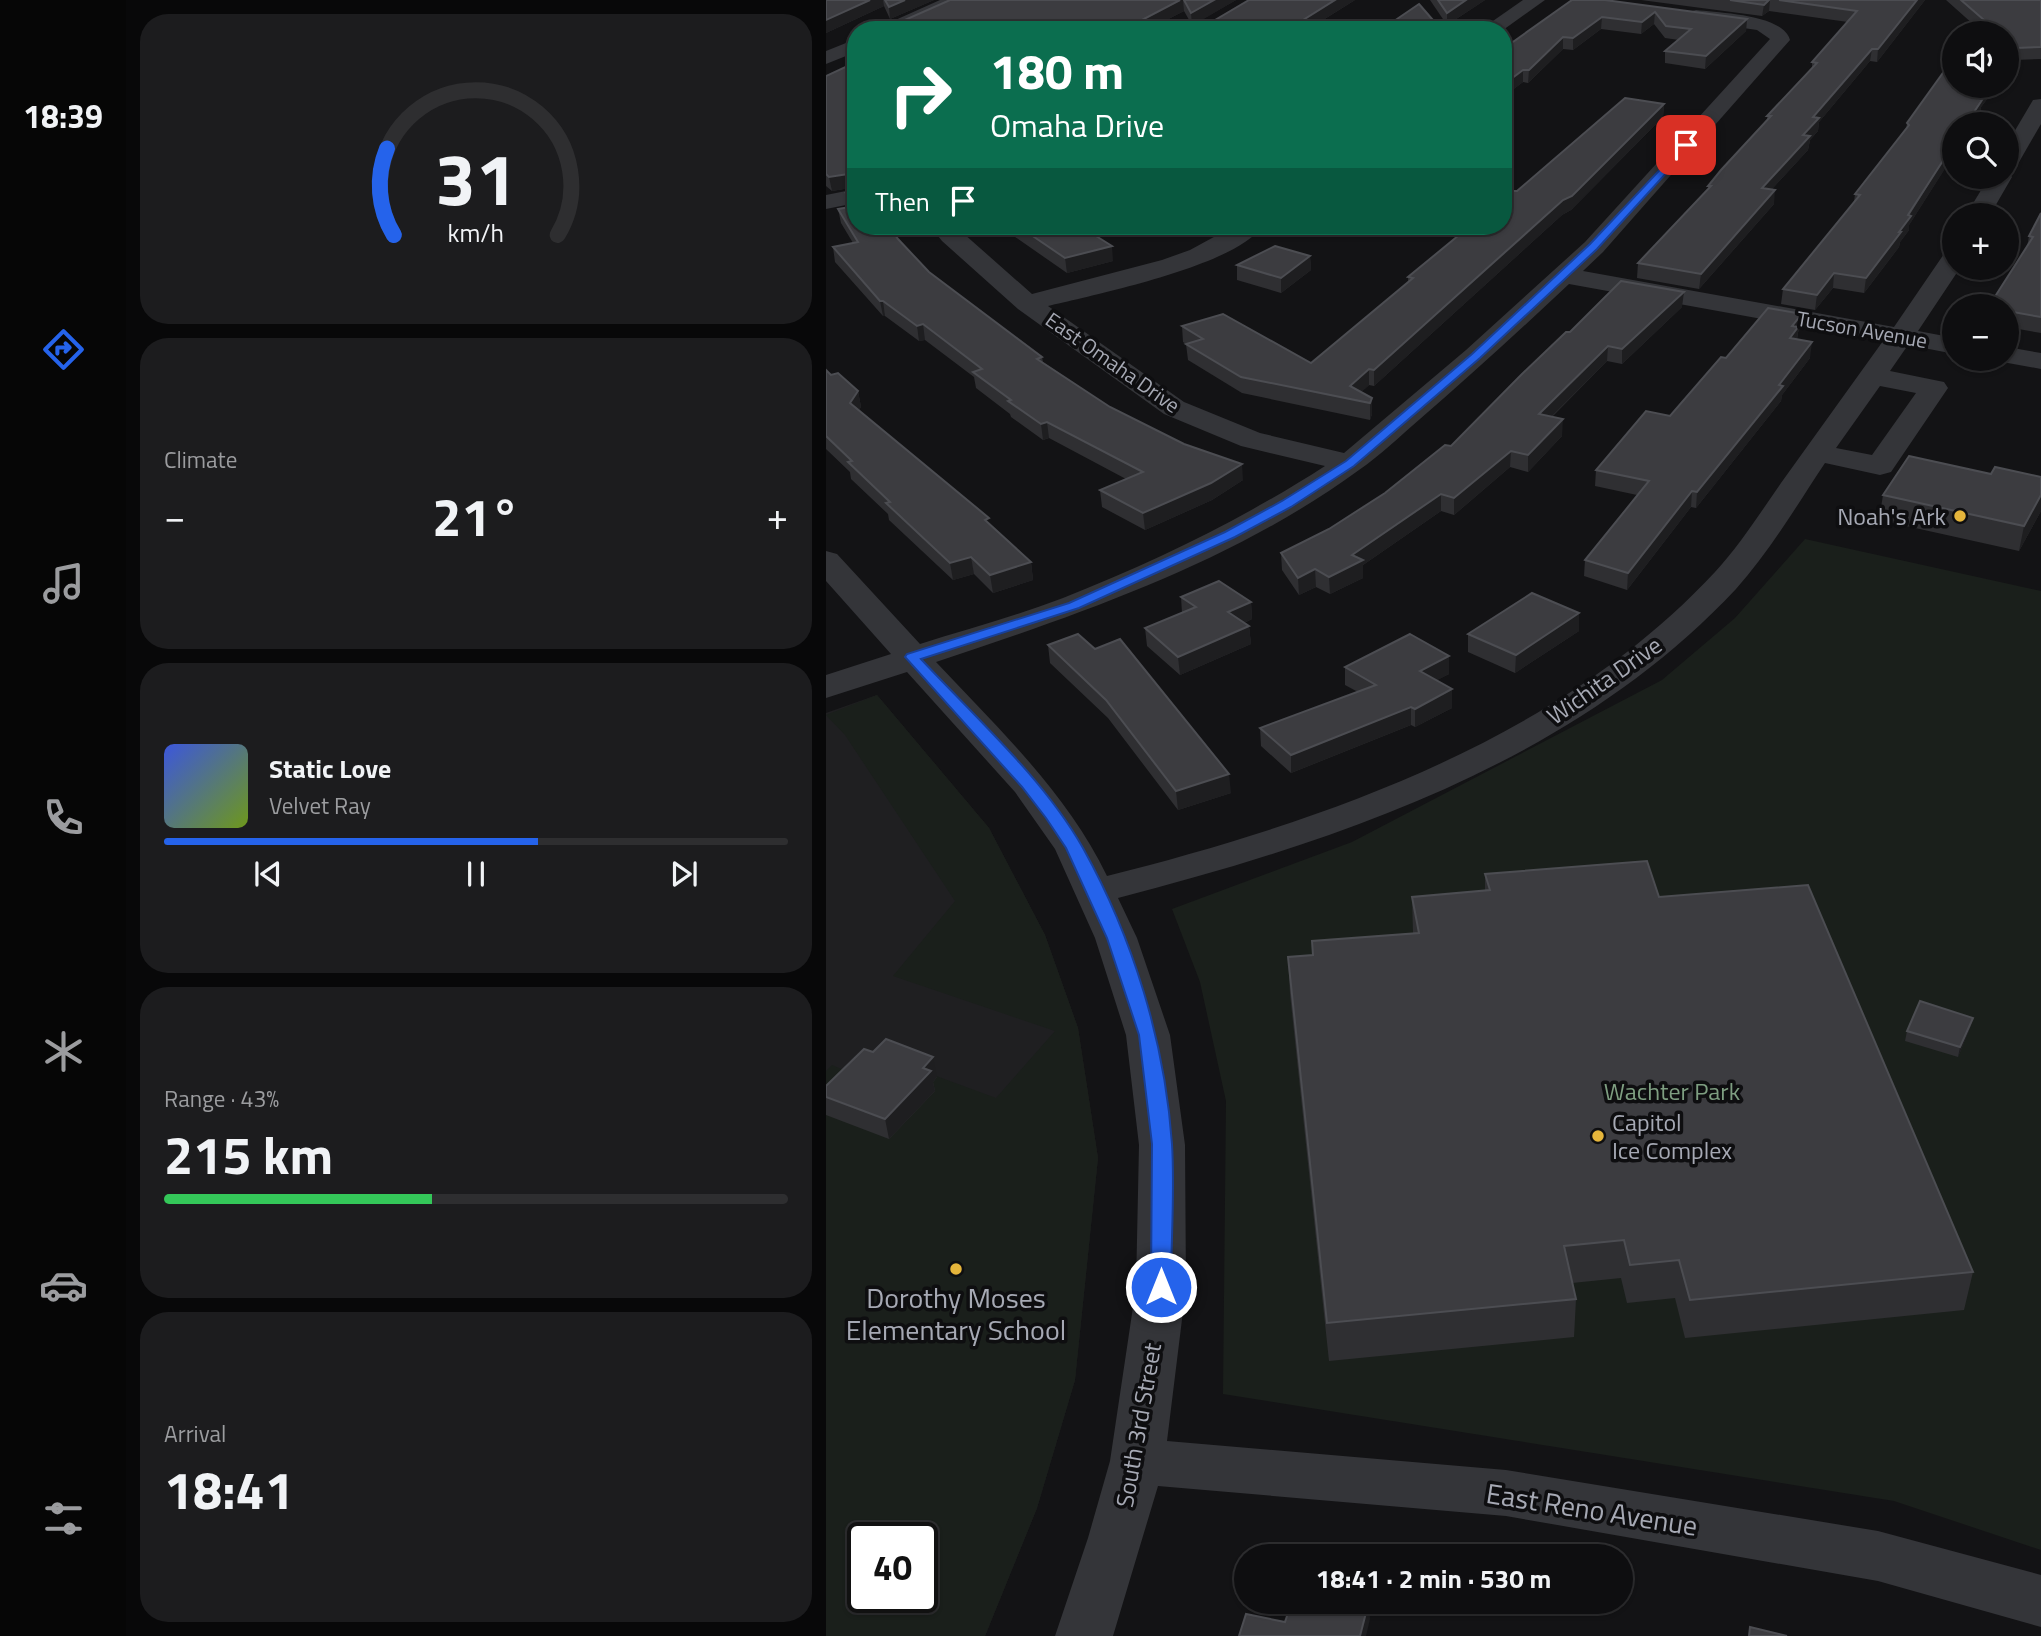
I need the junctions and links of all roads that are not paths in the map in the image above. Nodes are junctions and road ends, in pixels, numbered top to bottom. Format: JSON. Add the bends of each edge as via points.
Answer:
{"nodes":[{"id":1,"x":956,"y":0,"type":"edge"},
{"id":2,"x":1536,"y":0,"type":"edge"},
{"id":3,"x":1675,"y":13,"type":"edge"},
{"id":4,"x":909,"y":21,"type":"edge"},
{"id":5,"x":1504,"y":21,"type":"edge"},
{"id":6,"x":847,"y":49,"type":"edge"},
{"id":7,"x":826,"y":58,"type":"edge"},
{"id":8,"x":2041,"y":105,"type":"edge"},
{"id":9,"x":2019,"y":143,"type":"edge"},
{"id":10,"x":847,"y":198,"type":"edge"},
{"id":11,"x":826,"y":202,"type":"edge"},
{"id":12,"x":950,"y":235,"type":"edge"},
{"id":13,"x":1235,"y":235,"type":"edge"},
{"id":14,"x":1563,"y":275,"type":"junction"},
{"id":15,"x":1942,"y":277,"type":"edge"},
{"id":16,"x":1027,"y":303,"type":"junction"},
{"id":17,"x":1901,"y":336,"type":"junction"},
{"id":18,"x":1942,"y":344,"type":"edge"},
{"id":19,"x":2019,"y":357,"type":"edge"},
{"id":20,"x":2041,"y":362,"type":"edge"},
{"id":21,"x":1873,"y":376,"type":"junction"},
{"id":22,"x":1818,"y":453,"type":"junction"},
{"id":23,"x":1350,"y":463,"type":"junction"},
{"id":24,"x":826,"y":561,"type":"edge"},
{"id":25,"x":912,"y":657,"type":"junction"},
{"id":26,"x":826,"y":687,"type":"edge"},
{"id":27,"x":1096,"y":891,"type":"junction"},
{"id":28,"x":1137,"y":1461,"type":"junction"},
{"id":29,"x":2041,"y":1601,"type":"edge"},
{"id":30,"x":1084,"y":1636,"type":"edge"}],
"edges":[{"from":1,"to":4,"type":"street"},
{"from":2,"to":5,"type":"street"},
{"from":3,"to":14,"type":"street","via":[[1762,25],[1780,40],[1594,247]]},
{"from":6,"to":7,"type":"street"},
{"from":8,"to":9,"type":"street"},
{"from":10,"to":11,"type":"street"},
{"from":12,"to":16,"type":"street","name":"East Omaha Drive"},
{"from":13,"to":16,"type":"street","via":[[1149,273]]},
{"from":14,"to":17,"type":"street","name":"Tucson Avenue"},
{"from":14,"to":23,"type":"street"},
{"from":15,"to":17,"type":"street","name":"Wichita Drive"},
{"from":16,"to":23,"type":"street","name":"East Omaha Drive","via":[[1174,408],[1251,440]]},
{"from":17,"to":18,"type":"street","name":"Tucson Avenue"},
{"from":17,"to":21,"type":"street","name":"Wichita Drive"},
{"from":19,"to":20,"type":"street"},
{"from":21,"to":22,"type":"street","name":"Wichita Drive"},
{"from":21,"to":22,"type":"street","via":[[1934,388],[1880,466]]},
{"from":22,"to":27,"type":"street","name":"Wichita Drive","via":[[1731,575],[1666,638],[1546,721],[1387,800],[1191,868]]},
{"from":23,"to":25,"type":"street","via":[[1230,535],[1074,606]]},
{"from":24,"to":25,"type":"street","name":"South 3rd Street"},
{"from":25,"to":26,"type":"street"},
{"from":25,"to":27,"type":"street","name":"South 3rd Street","via":[[1028,784],[1074,848]]},
{"from":27,"to":28,"type":"street","name":"South 3rd Street","via":[[1148,1035],[1162,1144],[1161,1287]]},
{"from":28,"to":29,"type":"street","name":"East Reno Avenue","via":[[1506,1493],[1878,1556]]},
{"from":28,"to":30,"type":"street","name":"South 3rd Street"}]}
